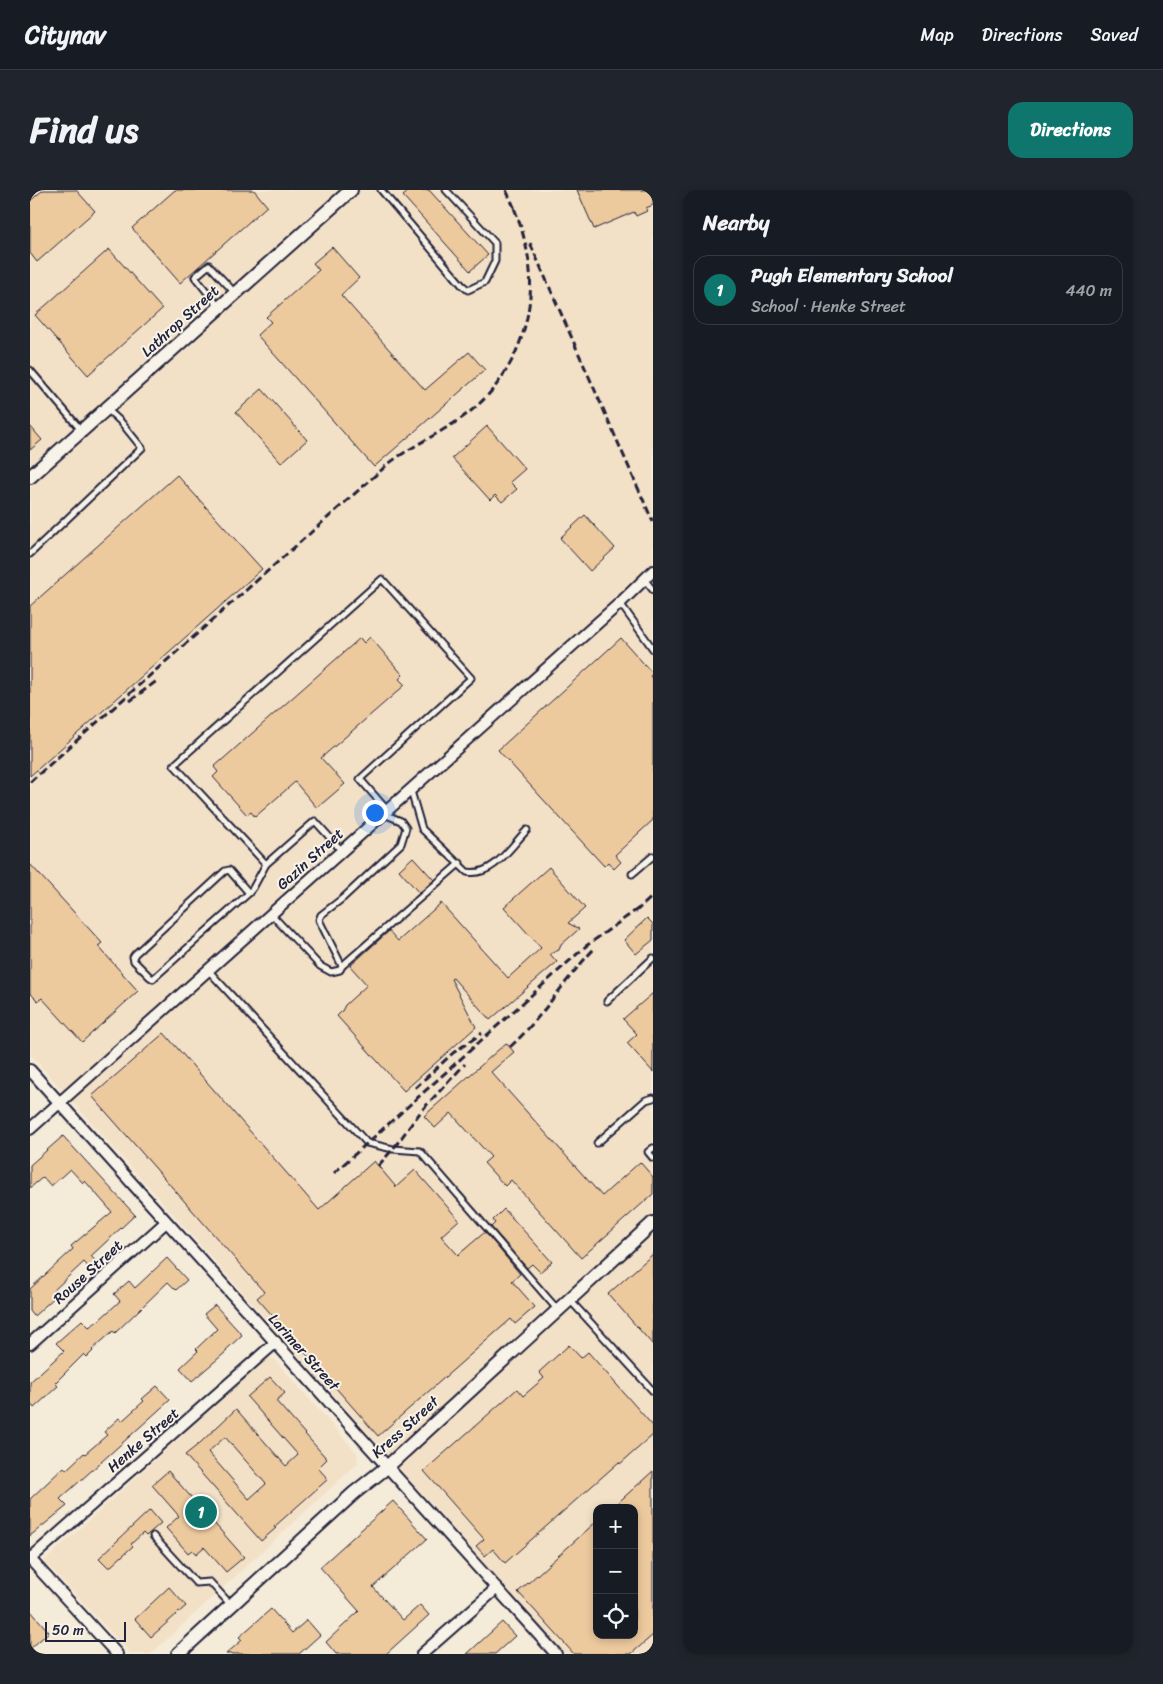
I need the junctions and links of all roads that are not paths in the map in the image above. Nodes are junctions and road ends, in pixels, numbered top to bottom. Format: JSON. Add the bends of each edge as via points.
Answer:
{"nodes":[{"id":1,"x":352,"y":190,"type":"edge"},
{"id":2,"x":381,"y":190,"type":"edge"},
{"id":3,"x":446,"y":190,"type":"edge"},
{"id":4,"x":236,"y":293,"type":"junction"},
{"id":5,"x":220,"y":308,"type":"junction"},
{"id":6,"x":30,"y":370,"type":"edge"},
{"id":7,"x":106,"y":409,"type":"junction"},
{"id":8,"x":82,"y":431,"type":"junction"},
{"id":9,"x":30,"y":477,"type":"edge"},
{"id":10,"x":30,"y":554,"type":"edge"},
{"id":11,"x":653,"y":571,"type":"edge"},
{"id":12,"x":644,"y":579,"type":"junction"},
{"id":13,"x":653,"y":590,"type":"edge"},
{"id":14,"x":620,"y":603,"type":"junction"},
{"id":15,"x":653,"y":648,"type":"edge"},
{"id":16,"x":410,"y":790,"type":"junction"},
{"id":17,"x":385,"y":812,"type":"junction"},
{"id":18,"x":527,"y":830,"type":"dead end"},
{"id":19,"x":342,"y":851,"type":"junction"},
{"id":20,"x":653,"y":856,"type":"edge"},
{"id":21,"x":266,"y":864,"type":"junction"},
{"id":22,"x":460,"y":864,"type":"junction"},
{"id":23,"x":632,"y":874,"type":"dead end"},
{"id":24,"x":249,"y":893,"type":"junction"},
{"id":25,"x":271,"y":914,"type":"junction"},
{"id":26,"x":653,"y":958,"type":"edge"},
{"id":27,"x":342,"y":966,"type":"junction"},
{"id":28,"x":208,"y":970,"type":"junction"},
{"id":29,"x":607,"y":1000,"type":"dead end"},
{"id":30,"x":30,"y":1070,"type":"edge"},
{"id":31,"x":653,"y":1098,"type":"edge"},
{"id":32,"x":60,"y":1103,"type":"junction"},
{"id":33,"x":30,"y":1129,"type":"edge"},
{"id":34,"x":597,"y":1143,"type":"dead end"},
{"id":35,"x":653,"y":1148,"type":"edge"},
{"id":36,"x":653,"y":1158,"type":"edge"},
{"id":37,"x":166,"y":1222,"type":"junction"},
{"id":38,"x":653,"y":1223,"type":"edge"},
{"id":39,"x":569,"y":1299,"type":"junction"},
{"id":40,"x":558,"y":1309,"type":"junction"},
{"id":41,"x":276,"y":1342,"type":"junction"},
{"id":42,"x":30,"y":1344,"type":"edge"},
{"id":43,"x":653,"y":1391,"type":"edge"},
{"id":44,"x":387,"y":1467,"type":"junction"},
{"id":45,"x":153,"y":1536,"type":"dead end"},
{"id":46,"x":30,"y":1559,"type":"edge"},
{"id":47,"x":497,"y":1588,"type":"junction"},
{"id":48,"x":231,"y":1605,"type":"junction"},
{"id":49,"x":117,"y":1654,"type":"edge"},
{"id":50,"x":178,"y":1654,"type":"edge"},
{"id":51,"x":422,"y":1654,"type":"edge"},
{"id":52,"x":556,"y":1654,"type":"edge"}],
"edges":[{"from":1,"to":4,"type":"street","name":"Lathrop Street"},
{"from":2,"to":3,"type":"lane","via":[[468,290],[484,282],[495,262],[495,243]]},
{"from":4,"to":5,"type":"street","name":"Lathrop Street"},
{"from":4,"to":5,"type":"lane","via":[[209,265],[195,277]]},
{"from":5,"to":7,"type":"street","name":"Lathrop Street"},
{"from":6,"to":8,"type":"lane"},
{"from":7,"to":8,"type":"street","name":"Lathrop Street"},
{"from":7,"to":10,"type":"lane","via":[[142,448]]},
{"from":8,"to":9,"type":"street","name":"Lathrop Street"},
{"from":11,"to":12,"type":"street","name":"Gazin Street"},
{"from":12,"to":13,"type":"lane"},
{"from":12,"to":14,"type":"street","name":"Gazin Street"},
{"from":14,"to":15,"type":"lane"},
{"from":14,"to":16,"type":"street","name":"Gazin Street"},
{"from":16,"to":17,"type":"street","name":"Gazin Street"},
{"from":16,"to":22,"type":"lane","via":[[422,829]]},
{"from":17,"to":19,"type":"street","name":"Gazin Street"},
{"from":17,"to":21,"type":"lane","via":[[360,779],[471,678],[382,579],[174,764]]},
{"from":17,"to":27,"type":"lane","via":[[401,821],[406,828],[402,844],[319,920]]},
{"from":18,"to":22,"type":"lane","via":[[493,867],[472,873]]},
{"from":19,"to":21,"type":"lane","via":[[315,821]]},
{"from":19,"to":25,"type":"street","name":"Gazin Street"},
{"from":20,"to":23,"type":"lane"},
{"from":21,"to":24,"type":"lane"},
{"from":22,"to":27,"type":"lane"},
{"from":24,"to":24,"type":"lane","via":[[153,979],[134,961],[135,954],[225,871],[233,872]]},
{"from":25,"to":27,"type":"lane","via":[[320,966],[331,972],[340,970]]},
{"from":25,"to":28,"type":"street","name":"Gazin Street"},
{"from":26,"to":29,"type":"lane"},
{"from":28,"to":32,"type":"street","name":"Gazin Street"},
{"from":28,"to":40,"type":"lane","via":[[367,1143],[420,1151]]},
{"from":30,"to":32,"type":"street","name":"Larimer Street"},
{"from":31,"to":34,"type":"lane","via":[[646,1100]]},
{"from":32,"to":33,"type":"street","name":"Gazin Street"},
{"from":32,"to":37,"type":"street","name":"Larimer Street"},
{"from":35,"to":36,"type":"lane","via":[[648,1152]]},
{"from":37,"to":41,"type":"street","name":"Larimer Street"},
{"from":37,"to":42,"type":"street","name":"Rouse Street"},
{"from":38,"to":39,"type":"street","name":"Kress Street"},
{"from":39,"to":40,"type":"street","name":"Kress Street"},
{"from":39,"to":43,"type":"lane"},
{"from":40,"to":44,"type":"street","name":"Kress Street"},
{"from":41,"to":44,"type":"street","name":"Larimer Street"},
{"from":41,"to":46,"type":"street","name":"Henke Street"},
{"from":44,"to":47,"type":"street","name":"Larimer Street"},
{"from":44,"to":48,"type":"street","name":"Kress Street"},
{"from":45,"to":48,"type":"lane","via":[[196,1583],[210,1582]]},
{"from":46,"to":49,"type":"street"},
{"from":47,"to":51,"type":"street"},
{"from":47,"to":52,"type":"street","name":"Larimer Street"},
{"from":48,"to":50,"type":"street","name":"Kress Street"}]}
